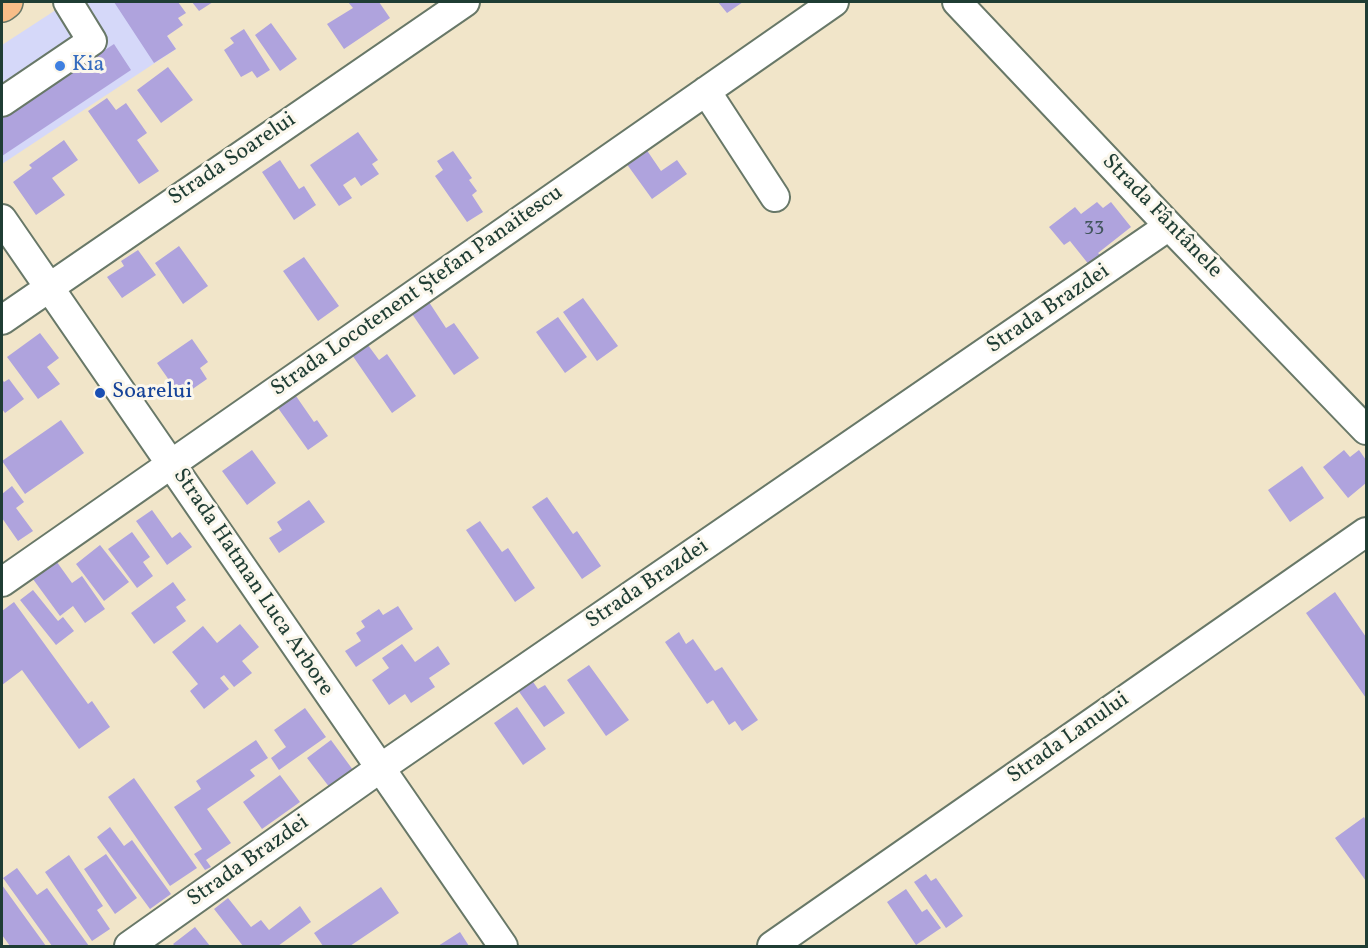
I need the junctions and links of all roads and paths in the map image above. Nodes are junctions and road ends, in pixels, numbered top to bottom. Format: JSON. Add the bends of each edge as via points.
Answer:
{"nodes":[{"id":1,"x":6,"y":2,"type":"edge"},
{"id":2,"x":68,"y":2,"type":"edge"},
{"id":3,"x":465,"y":2,"type":"edge"},
{"id":4,"x":834,"y":2,"type":"edge"},
{"id":5,"x":957,"y":2,"type":"edge"},
{"id":6,"x":2,"y":5,"type":"edge"},
{"id":7,"x":706,"y":91,"type":"junction"},
{"id":8,"x":2,"y":102,"type":"edge"},
{"id":9,"x":775,"y":197,"type":"dead end"},
{"id":10,"x":2,"y":219,"type":"edge"},
{"id":11,"x":1169,"y":226,"type":"junction"},
{"id":12,"x":49,"y":287,"type":"junction"},
{"id":13,"x":2,"y":320,"type":"edge"},
{"id":14,"x":1366,"y":430,"type":"edge"},
{"id":15,"x":171,"y":464,"type":"junction"},
{"id":16,"x":1366,"y":532,"type":"edge"},
{"id":17,"x":2,"y":582,"type":"edge"},
{"id":18,"x":379,"y":769,"type":"junction"},
{"id":19,"x":129,"y":946,"type":"edge"},
{"id":20,"x":503,"y":946,"type":"edge"},
{"id":21,"x":772,"y":946,"type":"edge"}],
"edges":[{"from":1,"to":6,"type":"main road"},
{"from":2,"to":8,"type":"street","via":[[92,41]]},
{"from":3,"to":12,"type":"street","name":"Strada Soarelui"},
{"from":4,"to":7,"type":"street","name":"Strada Locotenent Ștefan Panaitescu"},
{"from":5,"to":11,"type":"street","name":"Strada Fântânele"},
{"from":7,"to":9,"type":"street"},
{"from":7,"to":15,"type":"street","name":"Strada Locotenent Ștefan Panaitescu"},
{"from":10,"to":12,"type":"street","name":"Strada Hatman Luca Arbore"},
{"from":11,"to":14,"type":"street","name":"Strada Fântânele"},
{"from":11,"to":18,"type":"street","name":"Strada Brazdei"},
{"from":12,"to":13,"type":"street","name":"Strada Soarelui"},
{"from":12,"to":15,"type":"street","name":"Strada Hatman Luca Arbore"},
{"from":15,"to":17,"type":"street","name":"Strada Locotenent Ștefan Panaitescu"},
{"from":15,"to":18,"type":"street","name":"Strada Hatman Luca Arbore"},
{"from":16,"to":21,"type":"street","name":"Strada Lanului"},
{"from":18,"to":19,"type":"street","name":"Strada Brazdei"},
{"from":18,"to":20,"type":"street","name":"Strada Hatman Luca Arbore"}]}
